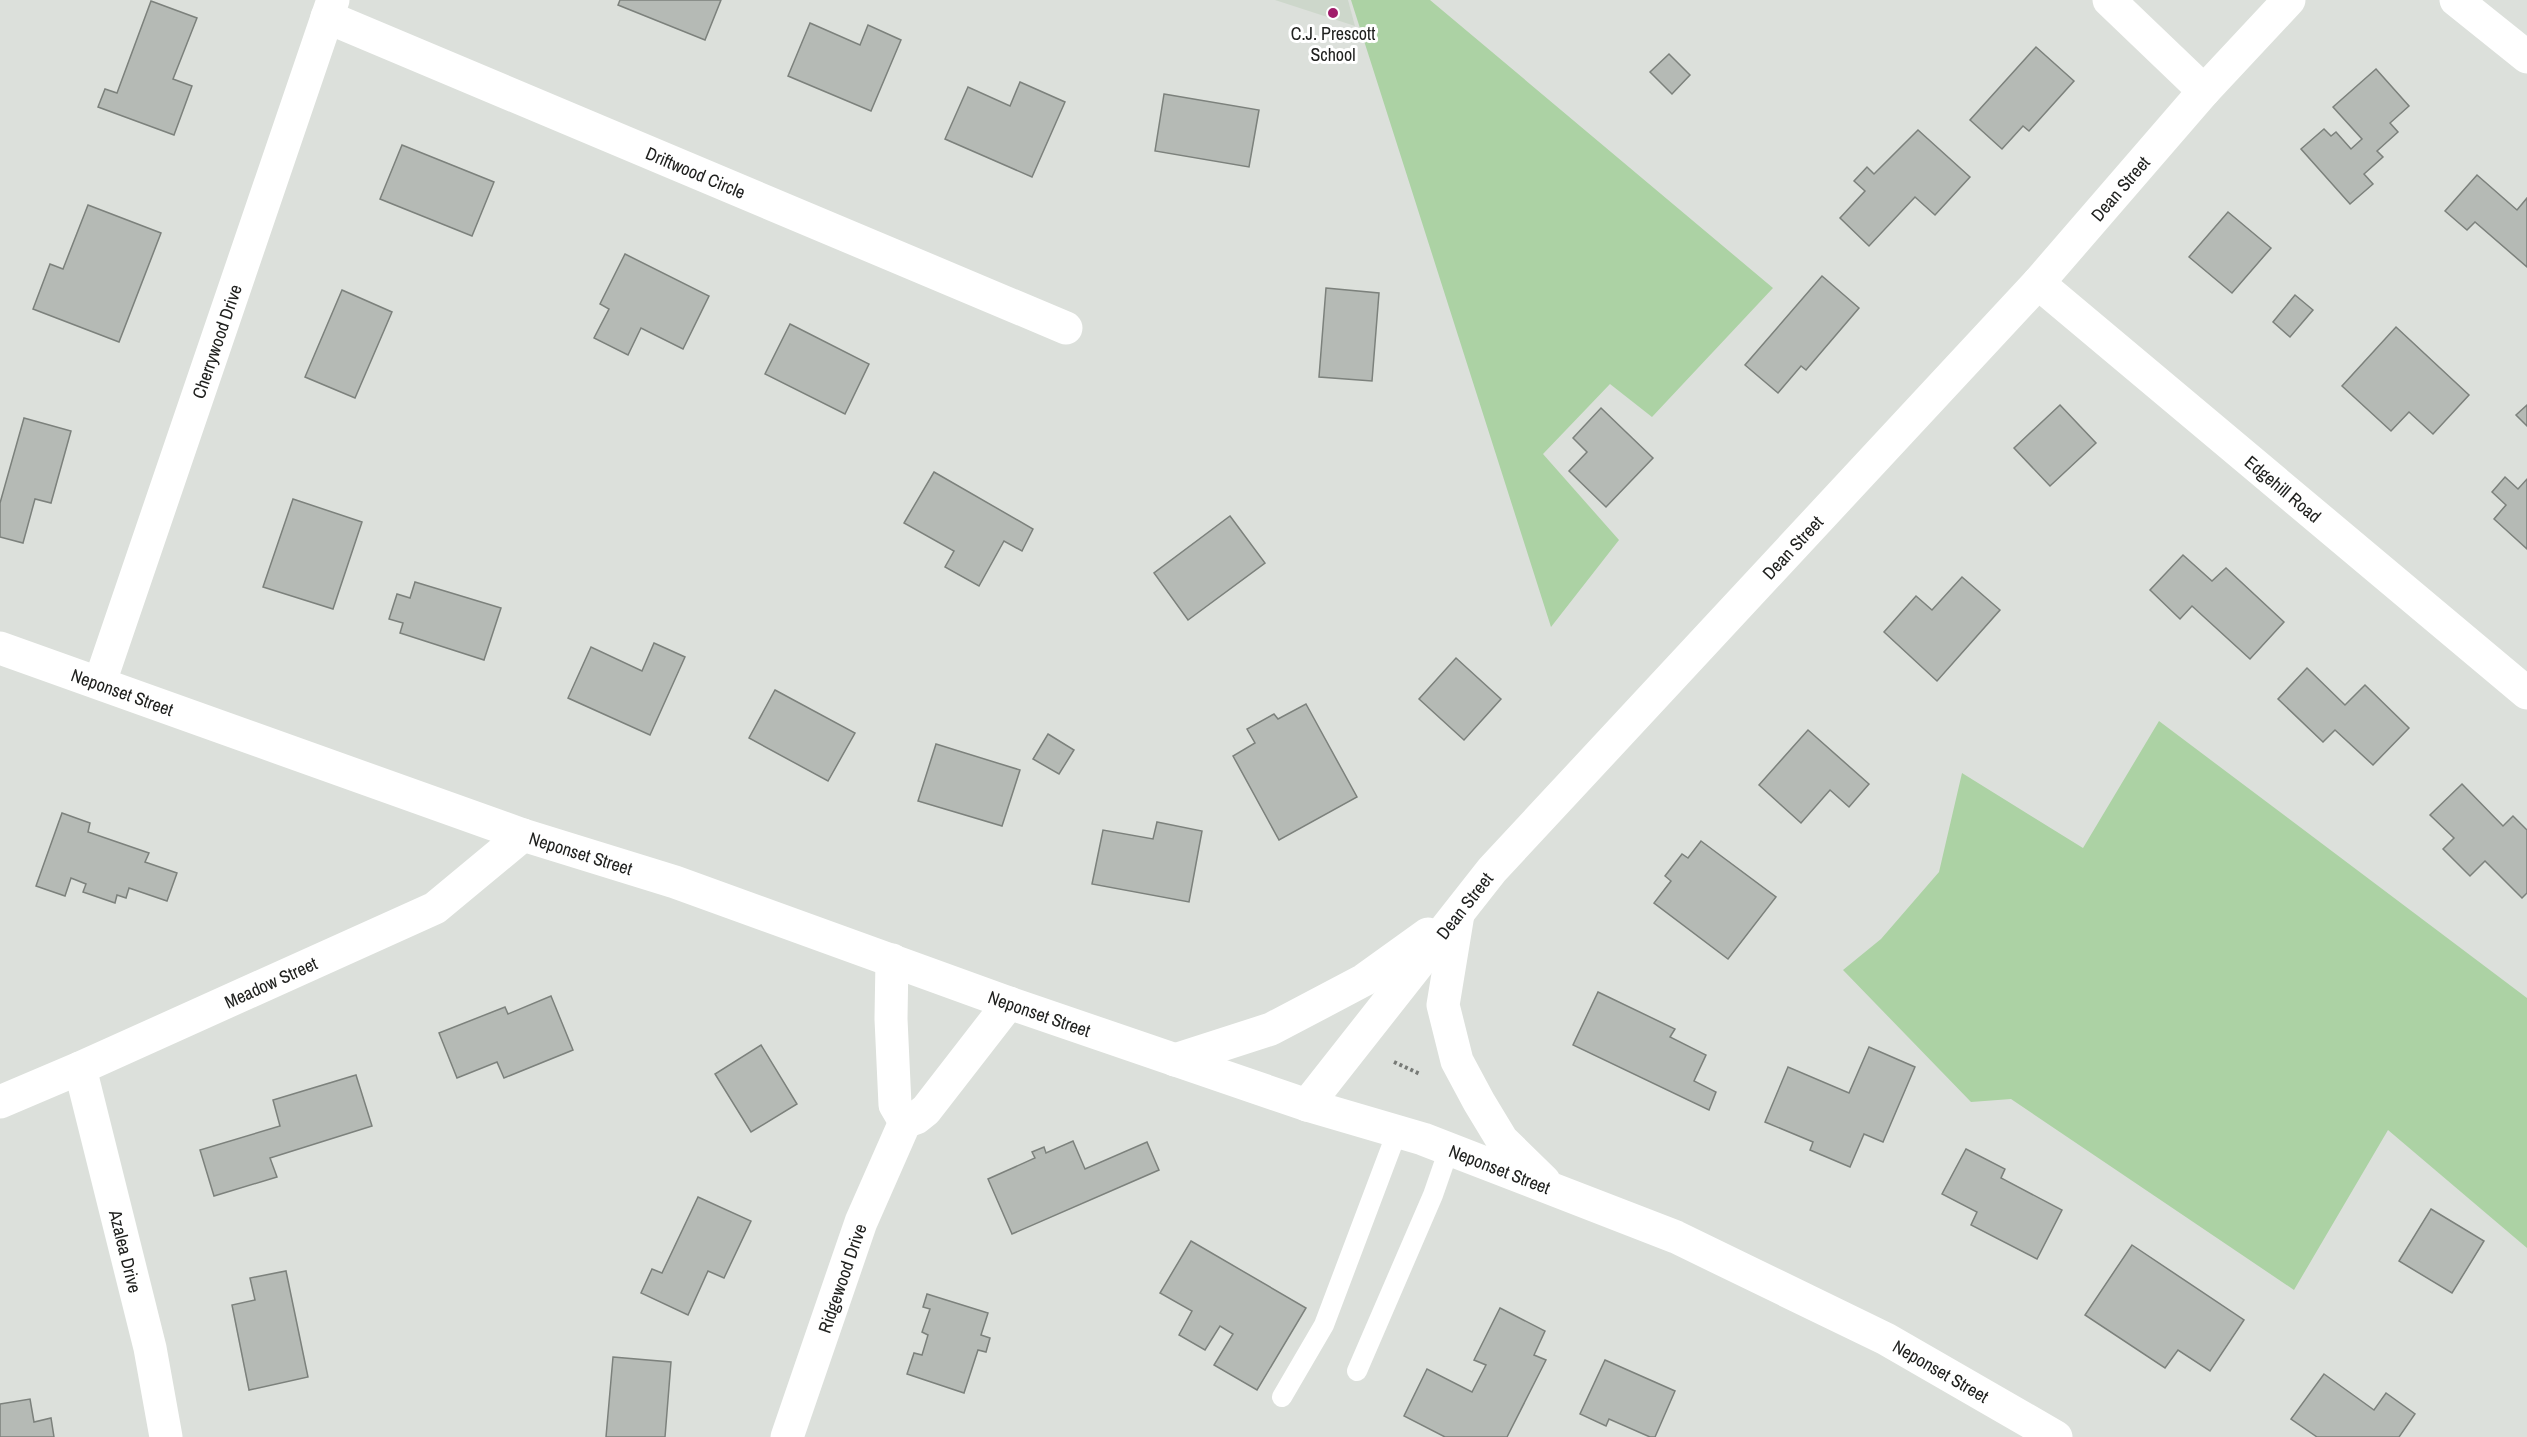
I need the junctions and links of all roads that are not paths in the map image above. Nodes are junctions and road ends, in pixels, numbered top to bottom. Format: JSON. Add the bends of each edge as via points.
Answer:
{"nodes":[{"id":1,"x":2109,"y":0,"type":"edge"},
{"id":2,"x":2289,"y":0,"type":"edge"},
{"id":3,"x":2456,"y":0,"type":"edge"},
{"id":4,"x":330,"y":8,"type":"edge"},
{"id":5,"x":2527,"y":57,"type":"edge"},
{"id":6,"x":2204,"y":91,"type":"junction"},
{"id":7,"x":2038,"y":283,"type":"junction"},
{"id":8,"x":1066,"y":328,"type":"dead end"},
{"id":9,"x":0,"y":648,"type":"edge"},
{"id":10,"x":100,"y":682,"type":"junction"},
{"id":11,"x":2527,"y":693,"type":"edge"},
{"id":12,"x":523,"y":836,"type":"junction"},
{"id":13,"x":1459,"y":912,"type":"junction"},
{"id":14,"x":892,"y":960,"type":"junction"},
{"id":15,"x":1009,"y":1003,"type":"junction"},
{"id":16,"x":1175,"y":1060,"type":"junction"},
{"id":17,"x":80,"y":1068,"type":"junction"},
{"id":18,"x":0,"y":1102,"type":"edge"},
{"id":19,"x":1307,"y":1105,"type":"junction"},
{"id":20,"x":905,"y":1122,"type":"junction"},
{"id":21,"x":1397,"y":1132,"type":"junction"},
{"id":22,"x":1449,"y":1149,"type":"junction"},
{"id":23,"x":1551,"y":1189,"type":"junction"},
{"id":24,"x":1357,"y":1371,"type":"dead end"},
{"id":25,"x":1282,"y":1397,"type":"dead end"},
{"id":26,"x":166,"y":1437,"type":"edge"},
{"id":27,"x":788,"y":1437,"type":"edge"},
{"id":28,"x":2056,"y":1437,"type":"edge"}],
"edges":[{"from":1,"to":6,"type":"main road"},
{"from":2,"to":6,"type":"main road","name":"Dean Street"},
{"from":3,"to":5,"type":"main road"},
{"from":4,"to":8,"type":"main road","name":"Driftwood Circle"},
{"from":4,"to":10,"type":"main road","name":"Cherrywood Drive"},
{"from":6,"to":7,"type":"main road","name":"Dean Street"},
{"from":7,"to":11,"type":"main road","name":"Edgehill Road"},
{"from":7,"to":13,"type":"main road","name":"Dean Street","via":[[1491,870]]},
{"from":9,"to":10,"type":"main road","name":"Neponset Street"},
{"from":10,"to":12,"type":"main road","name":"Neponset Street"},
{"from":12,"to":14,"type":"main road","name":"Neponset Street","via":[[675,882]]},
{"from":12,"to":17,"type":"main road","name":"Meadow Street","via":[[435,908]]},
{"from":13,"to":16,"type":"main road","via":[[1364,980],[1271,1029]]},
{"from":13,"to":19,"type":"main road","name":"Dean Street"},
{"from":13,"to":23,"type":"main road","via":[[1443,1005],[1457,1060],[1502,1140]]},
{"from":14,"to":15,"type":"main road","name":"Neponset Street"},
{"from":14,"to":20,"type":"main road","via":[[896,1105]]},
{"from":15,"to":16,"type":"main road","name":"Neponset Street"},
{"from":15,"to":20,"type":"main road","via":[[926,1110]]},
{"from":16,"to":19,"type":"main road","name":"Neponset Street"},
{"from":17,"to":18,"type":"main road","name":"Meadow Street"},
{"from":17,"to":26,"type":"main road","name":"Azalea Drive","via":[[150,1347]]},
{"from":19,"to":21,"type":"main road","name":"Neponset Street"},
{"from":20,"to":27,"type":"main road","name":"Ridgewood Drive","via":[[861,1222]]},
{"from":21,"to":22,"type":"main road","name":"Neponset Street"},
{"from":21,"to":25,"type":"lane","via":[[1324,1324]]},
{"from":22,"to":23,"type":"main road","name":"Neponset Street"},
{"from":22,"to":24,"type":"lane"},
{"from":23,"to":28,"type":"main road","name":"Neponset Street","via":[[1676,1237],[1886,1339]]}]}
